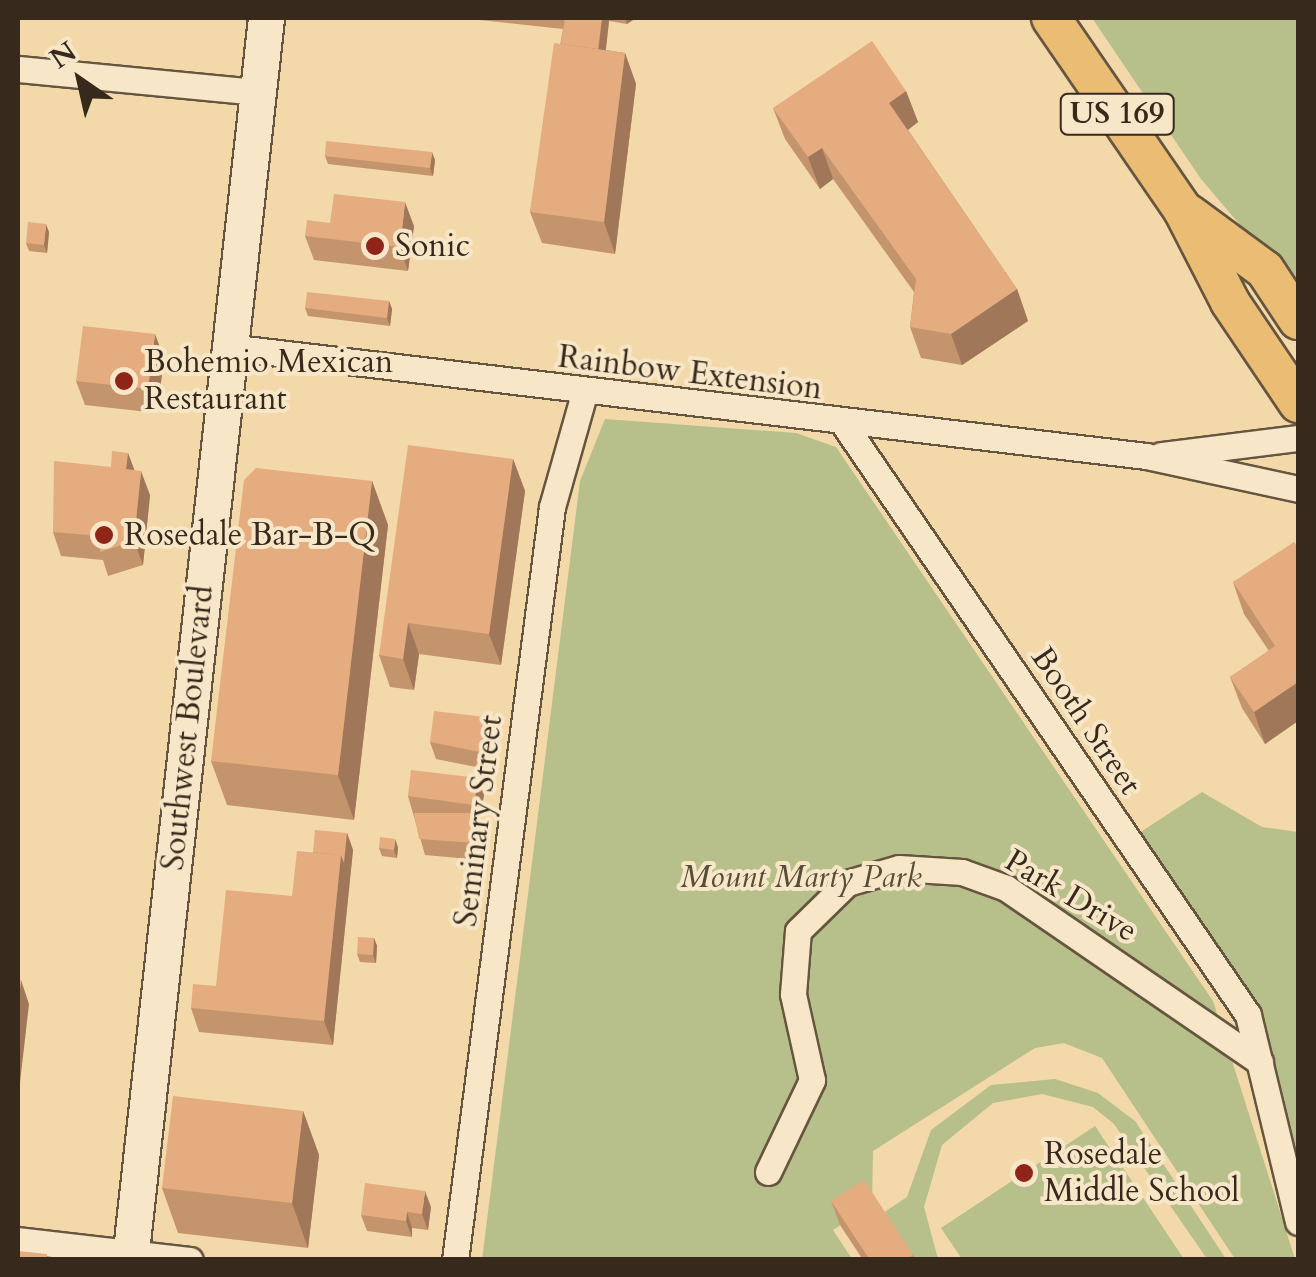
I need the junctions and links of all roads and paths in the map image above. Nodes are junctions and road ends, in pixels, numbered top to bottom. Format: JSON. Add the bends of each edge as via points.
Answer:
{"nodes":[{"id":1,"x":266,"y":18,"type":"edge"},
{"id":2,"x":1051,"y":18,"type":"edge"},
{"id":3,"x":18,"y":69,"type":"edge"},
{"id":4,"x":256,"y":92,"type":"junction"},
{"id":5,"x":1183,"y":210,"type":"junction"},
{"id":6,"x":1298,"y":320,"type":"edge"},
{"id":7,"x":228,"y":347,"type":"junction"},
{"id":8,"x":584,"y":394,"type":"junction"},
{"id":9,"x":1298,"y":403,"type":"edge"},
{"id":10,"x":843,"y":423,"type":"junction"},
{"id":11,"x":1298,"y":438,"type":"edge"},
{"id":12,"x":1146,"y":456,"type":"junction"},
{"id":13,"x":1298,"y":489,"type":"edge"},
{"id":14,"x":1260,"y":1062,"type":"junction"},
{"id":15,"x":768,"y":1172,"type":"dead end"},
{"id":16,"x":1298,"y":1222,"type":"edge"},
{"id":17,"x":18,"y":1240,"type":"edge"},
{"id":18,"x":131,"y":1256,"type":"edge"},
{"id":19,"x":190,"y":1260,"type":"edge"},
{"id":20,"x":455,"y":1260,"type":"edge"}],
"edges":[{"from":1,"to":4,"type":"main road","name":"Southwest Boulevard"},
{"from":2,"to":5,"type":"main road","number":"US 169"},
{"from":3,"to":4,"type":"street"},
{"from":4,"to":7,"type":"main road","name":"Southwest Boulevard"},
{"from":5,"to":6,"type":"main road","number":"US 169","via":[[1265,270]]},
{"from":5,"to":9,"type":"main road","number":"US 169","via":[[1230,302]]},
{"from":7,"to":8,"type":"street","name":"Rainbow Extension"},
{"from":7,"to":18,"type":"main road","name":"Southwest Boulevard"},
{"from":8,"to":10,"type":"street","name":"Rainbow Extension"},
{"from":8,"to":20,"type":"street","name":"Seminary Street","via":[[552,507]]},
{"from":10,"to":12,"type":"street","name":"Rainbow Extension"},
{"from":10,"to":14,"type":"street","name":"Booth Street","via":[[1248,1015]]},
{"from":11,"to":12,"type":"street","name":"Rainbow Extension"},
{"from":12,"to":13,"type":"street","name":"Rainbow Extension"},
{"from":14,"to":15,"type":"street","name":"Park Drive","via":[[1006,888],[962,872],[900,868],[847,883],[798,930],[793,994],[812,1080]]},
{"from":14,"to":16,"type":"street","name":"Booth Street"},
{"from":17,"to":18,"type":"street"},
{"from":18,"to":19,"type":"street"}]}
